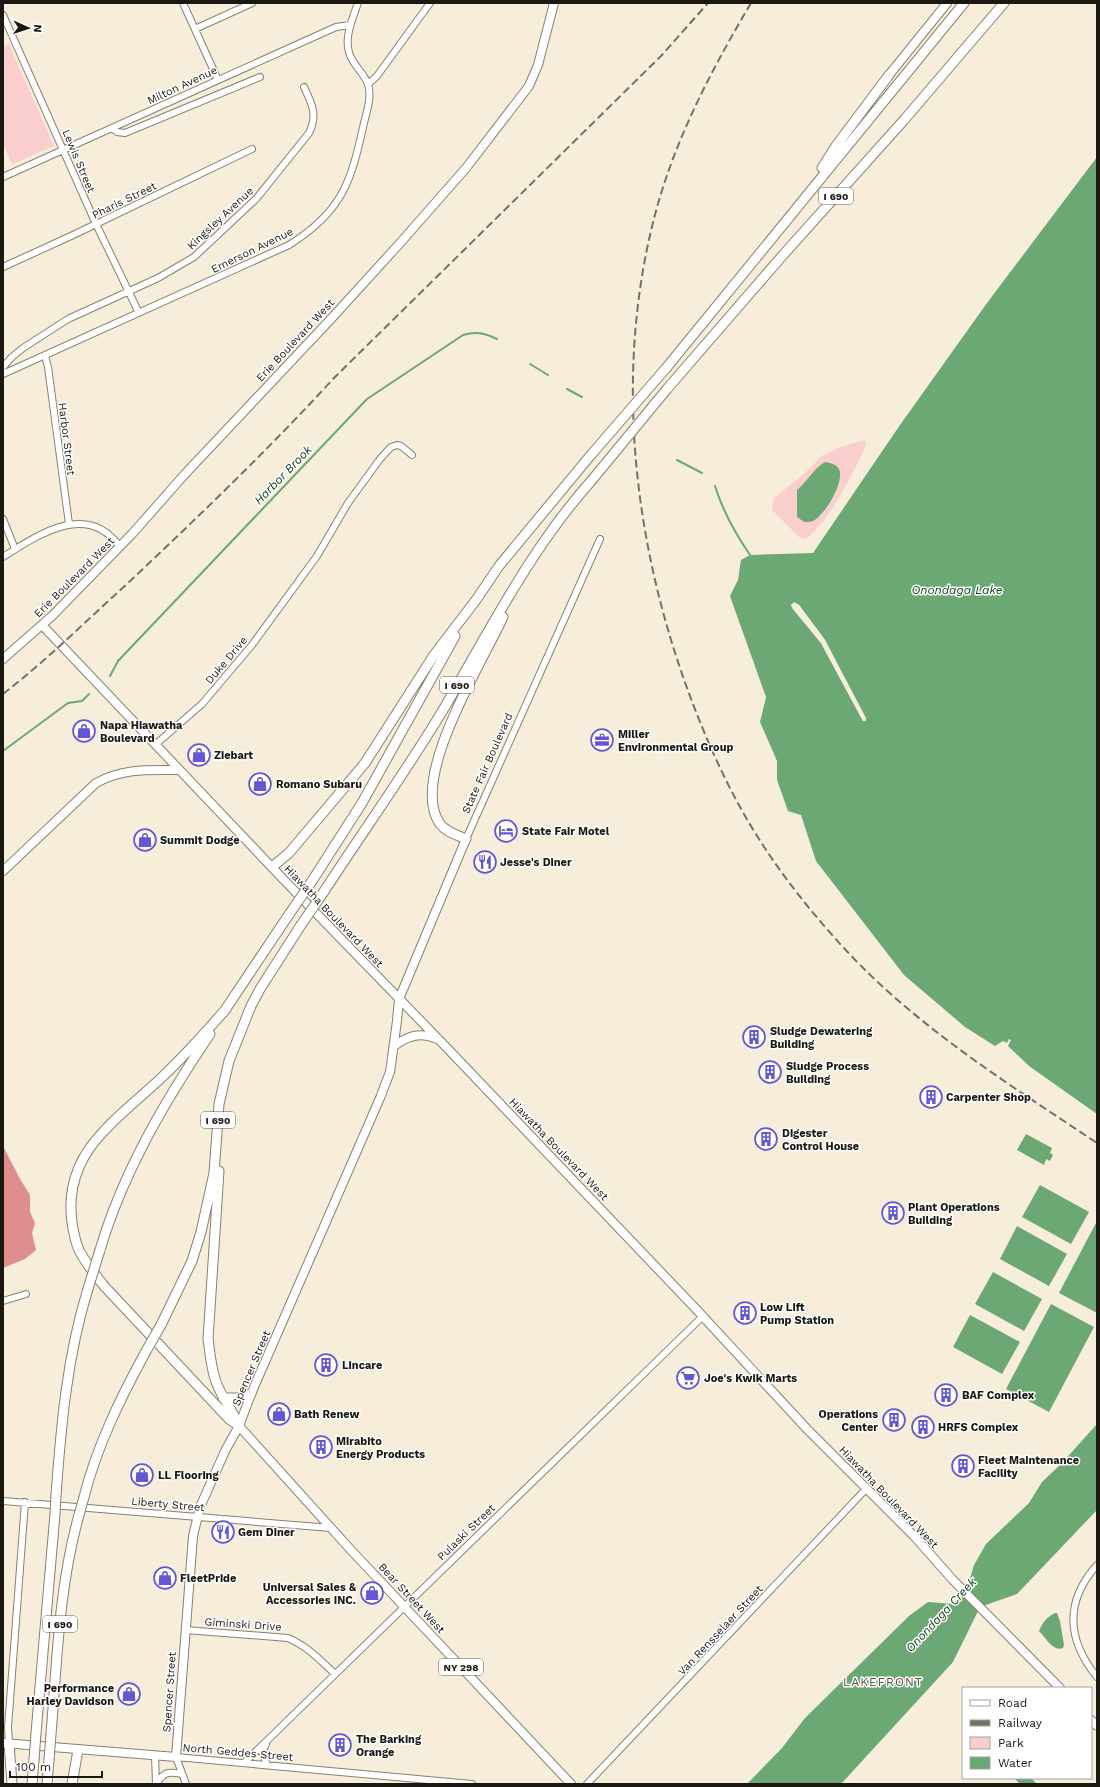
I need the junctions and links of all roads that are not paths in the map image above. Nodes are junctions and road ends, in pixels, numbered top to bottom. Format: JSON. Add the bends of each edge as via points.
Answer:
{"nodes":[{"id":1,"x":183,"y":3,"type":"edge"},
{"id":2,"x":252,"y":3,"type":"edge"},
{"id":3,"x":358,"y":3,"type":"edge"},
{"id":4,"x":430,"y":3,"type":"edge"},
{"id":5,"x":554,"y":3,"type":"edge"},
{"id":6,"x":947,"y":3,"type":"edge"},
{"id":7,"x":964,"y":3,"type":"edge"},
{"id":8,"x":1004,"y":3,"type":"edge"},
{"id":9,"x":3,"y":15,"type":"edge"},
{"id":10,"x":350,"y":24,"type":"junction"},
{"id":11,"x":195,"y":30,"type":"junction"},
{"id":12,"x":889,"y":75,"type":"joint"},
{"id":13,"x":260,"y":76,"type":"dead end"},
{"id":14,"x":218,"y":80,"type":"junction"},
{"id":15,"x":368,"y":84,"type":"junction"},
{"id":16,"x":304,"y":87,"type":"dead end"},
{"id":17,"x":112,"y":128,"type":"junction"},
{"id":18,"x":252,"y":149,"type":"dead end"},
{"id":19,"x":64,"y":150,"type":"junction"},
{"id":20,"x":3,"y":177,"type":"edge"},
{"id":21,"x":803,"y":200,"type":"junction"},
{"id":22,"x":96,"y":224,"type":"junction"},
{"id":23,"x":3,"y":267,"type":"edge"},
{"id":24,"x":128,"y":291,"type":"junction"},
{"id":25,"x":139,"y":314,"type":"junction"},
{"id":26,"x":45,"y":356,"type":"junction"},
{"id":27,"x":3,"y":368,"type":"edge"},
{"id":28,"x":3,"y":374,"type":"edge"},
{"id":29,"x":412,"y":455,"type":"dead end"},
{"id":30,"x":3,"y":519,"type":"edge"},
{"id":31,"x":69,"y":524,"type":"junction"},
{"id":32,"x":600,"y":539,"type":"dead end"},
{"id":33,"x":120,"y":547,"type":"junction"},
{"id":34,"x":15,"y":549,"type":"junction"},
{"id":35,"x":3,"y":557,"type":"edge"},
{"id":36,"x":523,"y":574,"type":"junction"},
{"id":37,"x":476,"y":600,"type":"junction"},
{"id":38,"x":42,"y":625,"type":"junction"},
{"id":39,"x":3,"y":659,"type":"edge"},
{"id":40,"x":155,"y":745,"type":"junction"},
{"id":41,"x":179,"y":770,"type":"junction"},
{"id":42,"x":466,"y":839,"type":"junction"},
{"id":43,"x":272,"y":867,"type":"junction"},
{"id":44,"x":3,"y":871,"type":"edge"},
{"id":45,"x":398,"y":999,"type":"junction"},
{"id":46,"x":226,"y":1009,"type":"junction"},
{"id":47,"x":440,"y":1040,"type":"junction"},
{"id":48,"x":394,"y":1046,"type":"junction"},
{"id":49,"x":217,"y":1136,"type":"junction"},
{"id":50,"x":26,"y":1294,"type":"dead end"},
{"id":51,"x":3,"y":1301,"type":"edge"},
{"id":52,"x":702,"y":1317,"type":"junction"},
{"id":53,"x":251,"y":1394,"type":"junction"},
{"id":54,"x":223,"y":1398,"type":"junction"},
{"id":55,"x":239,"y":1426,"type":"junction"},
{"id":56,"x":866,"y":1489,"type":"junction"},
{"id":57,"x":3,"y":1501,"type":"edge"},
{"id":58,"x":25,"y":1502,"type":"junction"},
{"id":59,"x":197,"y":1516,"type":"junction"},
{"id":60,"x":331,"y":1528,"type":"junction"},
{"id":61,"x":1097,"y":1565,"type":"edge"},
{"id":62,"x":405,"y":1606,"type":"junction"},
{"id":63,"x":185,"y":1630,"type":"junction"},
{"id":64,"x":335,"y":1674,"type":"junction"},
{"id":65,"x":1097,"y":1677,"type":"edge"},
{"id":66,"x":1059,"y":1687,"type":"edge"},
{"id":67,"x":266,"y":1742,"type":"junction"},
{"id":68,"x":6,"y":1743,"type":"edge"},
{"id":69,"x":78,"y":1750,"type":"junction"},
{"id":70,"x":155,"y":1755,"type":"junction"},
{"id":71,"x":176,"y":1757,"type":"junction"},
{"id":72,"x":244,"y":1763,"type":"junction"},
{"id":73,"x":267,"y":1765,"type":"junction"},
{"id":74,"x":182,"y":1774,"type":"junction"},
{"id":75,"x":12,"y":1784,"type":"edge"},
{"id":76,"x":32,"y":1784,"type":"edge"},
{"id":77,"x":47,"y":1784,"type":"edge"},
{"id":78,"x":72,"y":1784,"type":"edge"},
{"id":79,"x":156,"y":1784,"type":"edge"},
{"id":80,"x":186,"y":1784,"type":"edge"},
{"id":81,"x":472,"y":1784,"type":"edge"},
{"id":82,"x":571,"y":1784,"type":"edge"},
{"id":83,"x":587,"y":1784,"type":"edge"}],
"edges":[{"from":1,"to":11,"type":"street"},
{"from":2,"to":11,"type":"street"},
{"from":3,"to":10,"type":"street"},
{"from":4,"to":15,"type":"street"},
{"from":5,"to":33,"type":"main road","name":"Erie Boulevard West","via":[[538,65],[529,86],[466,168]]},
{"from":6,"to":12,"type":"main road"},
{"from":7,"to":21,"type":"highway","number":"I 690"},
{"from":8,"to":36,"type":"highway","number":"I 690","bridge":true,"via":[[667,389],[572,502]]},
{"from":9,"to":19,"type":"street","name":"Lewis Street"},
{"from":10,"to":14,"type":"street","name":"Milton Avenue","via":[[336,27]]},
{"from":10,"to":15,"type":"street","via":[[349,55]]},
{"from":11,"to":14,"type":"street"},
{"from":12,"to":21,"type":"highway","via":[[836,146]]},
{"from":13,"to":17,"type":"street","via":[[125,133]]},
{"from":14,"to":17,"type":"street","name":"Milton Avenue"},
{"from":15,"to":25,"type":"street","name":"Emerson Avenue","via":[[369,98],[355,165],[342,195],[322,220],[307,234],[289,245]]},
{"from":16,"to":24,"type":"street","name":"Kingsley Avenue","via":[[313,110],[314,121],[309,133],[269,185],[194,257],[158,278]]},
{"from":17,"to":19,"type":"street","name":"Milton Avenue"},
{"from":18,"to":22,"type":"street","name":"Pharis Street"},
{"from":19,"to":20,"type":"street","name":"Milton Avenue"},
{"from":19,"to":22,"type":"street","name":"Lewis Street"},
{"from":21,"to":37,"type":"highway","number":"I 690","bridge":true,"via":[[667,367],[499,566]]},
{"from":22,"to":23,"type":"street","name":"Pharis Street"},
{"from":22,"to":24,"type":"street","name":"Lewis Street"},
{"from":24,"to":25,"type":"street","name":"Lewis Street"},
{"from":24,"to":27,"type":"street","name":"Kingsley Avenue","via":[[68,319],[39,336],[12,356]]},
{"from":25,"to":26,"type":"street","name":"Emerson Avenue"},
{"from":26,"to":28,"type":"street","name":"Emerson Avenue"},
{"from":26,"to":31,"type":"street","name":"Harbor Street"},
{"from":29,"to":40,"type":"street","name":"Duke Drive","via":[[401,446],[391,447],[348,503],[327,539],[234,668],[202,704]]},
{"from":30,"to":34,"type":"street"},
{"from":31,"to":33,"type":"street","via":[[83,523],[105,530]]},
{"from":31,"to":34,"type":"street"},
{"from":32,"to":42,"type":"street","name":"State Fair Boulevard"},
{"from":33,"to":38,"type":"main road","name":"Erie Boulevard West"},
{"from":34,"to":35,"type":"street"},
{"from":36,"to":42,"type":"highway","via":[[455,714],[442,743],[436,766],[432,787],[435,813],[446,830]]},
{"from":36,"to":49,"type":"highway","number":"I 690","bridge":true,"via":[[428,734],[260,989],[240,1030],[229,1061],[219,1104]]},
{"from":37,"to":43,"type":"highway","via":[[434,656],[365,763],[289,853]]},
{"from":37,"to":46,"type":"highway","number":"I 690","bridge":true,"via":[[362,803]]},
{"from":38,"to":39,"type":"main road","name":"Erie Boulevard West"},
{"from":38,"to":40,"type":"main road","name":"Hiawatha Boulevard West"},
{"from":40,"to":41,"type":"main road","name":"Hiawatha Boulevard West"},
{"from":41,"to":43,"type":"main road","name":"Hiawatha Boulevard West"},
{"from":41,"to":44,"type":"main road","via":[[130,770],[108,776],[96,783]]},
{"from":42,"to":45,"type":"main road","name":"State Fair Boulevard"},
{"from":43,"to":45,"type":"main road","name":"Hiawatha Boulevard West"},
{"from":45,"to":47,"type":"main road","name":"Hiawatha Boulevard West"},
{"from":45,"to":48,"type":"main road","name":"Spencer Street"},
{"from":46,"to":55,"type":"highway","via":[[176,1064],[92,1144],[74,1179],[71,1218],[79,1251],[105,1287],[229,1419]]},
{"from":46,"to":76,"type":"highway","number":"I 690","bridge":true,"via":[[153,1125],[122,1192],[87,1292],[64,1401]]},
{"from":47,"to":48,"type":"main road","via":[[415,1035]]},
{"from":47,"to":52,"type":"main road","name":"Hiawatha Boulevard West"},
{"from":48,"to":53,"type":"main road","name":"Spencer Street","via":[[390,1072],[380,1098]]},
{"from":49,"to":54,"type":"highway","via":[[219,1186],[208,1339],[214,1375]]},
{"from":49,"to":77,"type":"highway","number":"I 690","bridge":true,"via":[[214,1174],[192,1261],[104,1435],[79,1516],[63,1597]]},
{"from":50,"to":51,"type":"street"},
{"from":52,"to":56,"type":"main road","name":"Hiawatha Boulevard West"},
{"from":52,"to":62,"type":"street","name":"Pulaski Street"},
{"from":53,"to":54,"type":"highway","via":[[238,1398]]},
{"from":53,"to":55,"type":"main road","name":"Spencer Street"},
{"from":54,"to":55,"type":"highway"},
{"from":55,"to":59,"type":"main road","name":"Spencer Street","via":[[226,1449]]},
{"from":55,"to":60,"type":"main road","name":"Bear Street West","number":"NY 298"},
{"from":56,"to":66,"type":"main road","name":"Hiawatha Boulevard West"},
{"from":56,"to":83,"type":"street","name":"Van Rensselaer Street"},
{"from":57,"to":58,"type":"street","name":"Liberty Street"},
{"from":58,"to":59,"type":"street","name":"Liberty Street"},
{"from":58,"to":68,"type":"street"},
{"from":59,"to":60,"type":"street","name":"Liberty Street"},
{"from":59,"to":63,"type":"main road","name":"Spencer Street","via":[[192,1536]]},
{"from":60,"to":62,"type":"main road","name":"Bear Street West","number":"NY 298"},
{"from":61,"to":65,"type":"street","via":[[1075,1600],[1072,1620],[1078,1645]]},
{"from":62,"to":64,"type":"street","name":"Pulaski Street"},
{"from":62,"to":82,"type":"main road","name":"Bear Street West","number":"NY 298"},
{"from":63,"to":64,"type":"street","name":"Giminski Drive","via":[[288,1638],[311,1651]]},
{"from":63,"to":71,"type":"main road","name":"Spencer Street"},
{"from":64,"to":67,"type":"street","name":"Pulaski Street"},
{"from":67,"to":72,"type":"street","name":"Pulaski Street"},
{"from":67,"to":73,"type":"street","via":[[262,1752]]},
{"from":68,"to":69,"type":"main road","name":"North Geddes Street"},
{"from":68,"to":75,"type":"highway"},
{"from":69,"to":70,"type":"main road","name":"North Geddes Street"},
{"from":69,"to":78,"type":"highway"},
{"from":70,"to":71,"type":"main road","name":"North Geddes Street"},
{"from":70,"to":79,"type":"street"},
{"from":71,"to":72,"type":"street","name":"North Geddes Street"},
{"from":71,"to":74,"type":"street"},
{"from":72,"to":73,"type":"street","name":"North Geddes Street"},
{"from":73,"to":81,"type":"street","name":"North Geddes Street"},
{"from":74,"to":79,"type":"street","via":[[167,1772]]},
{"from":74,"to":80,"type":"street"}]}
